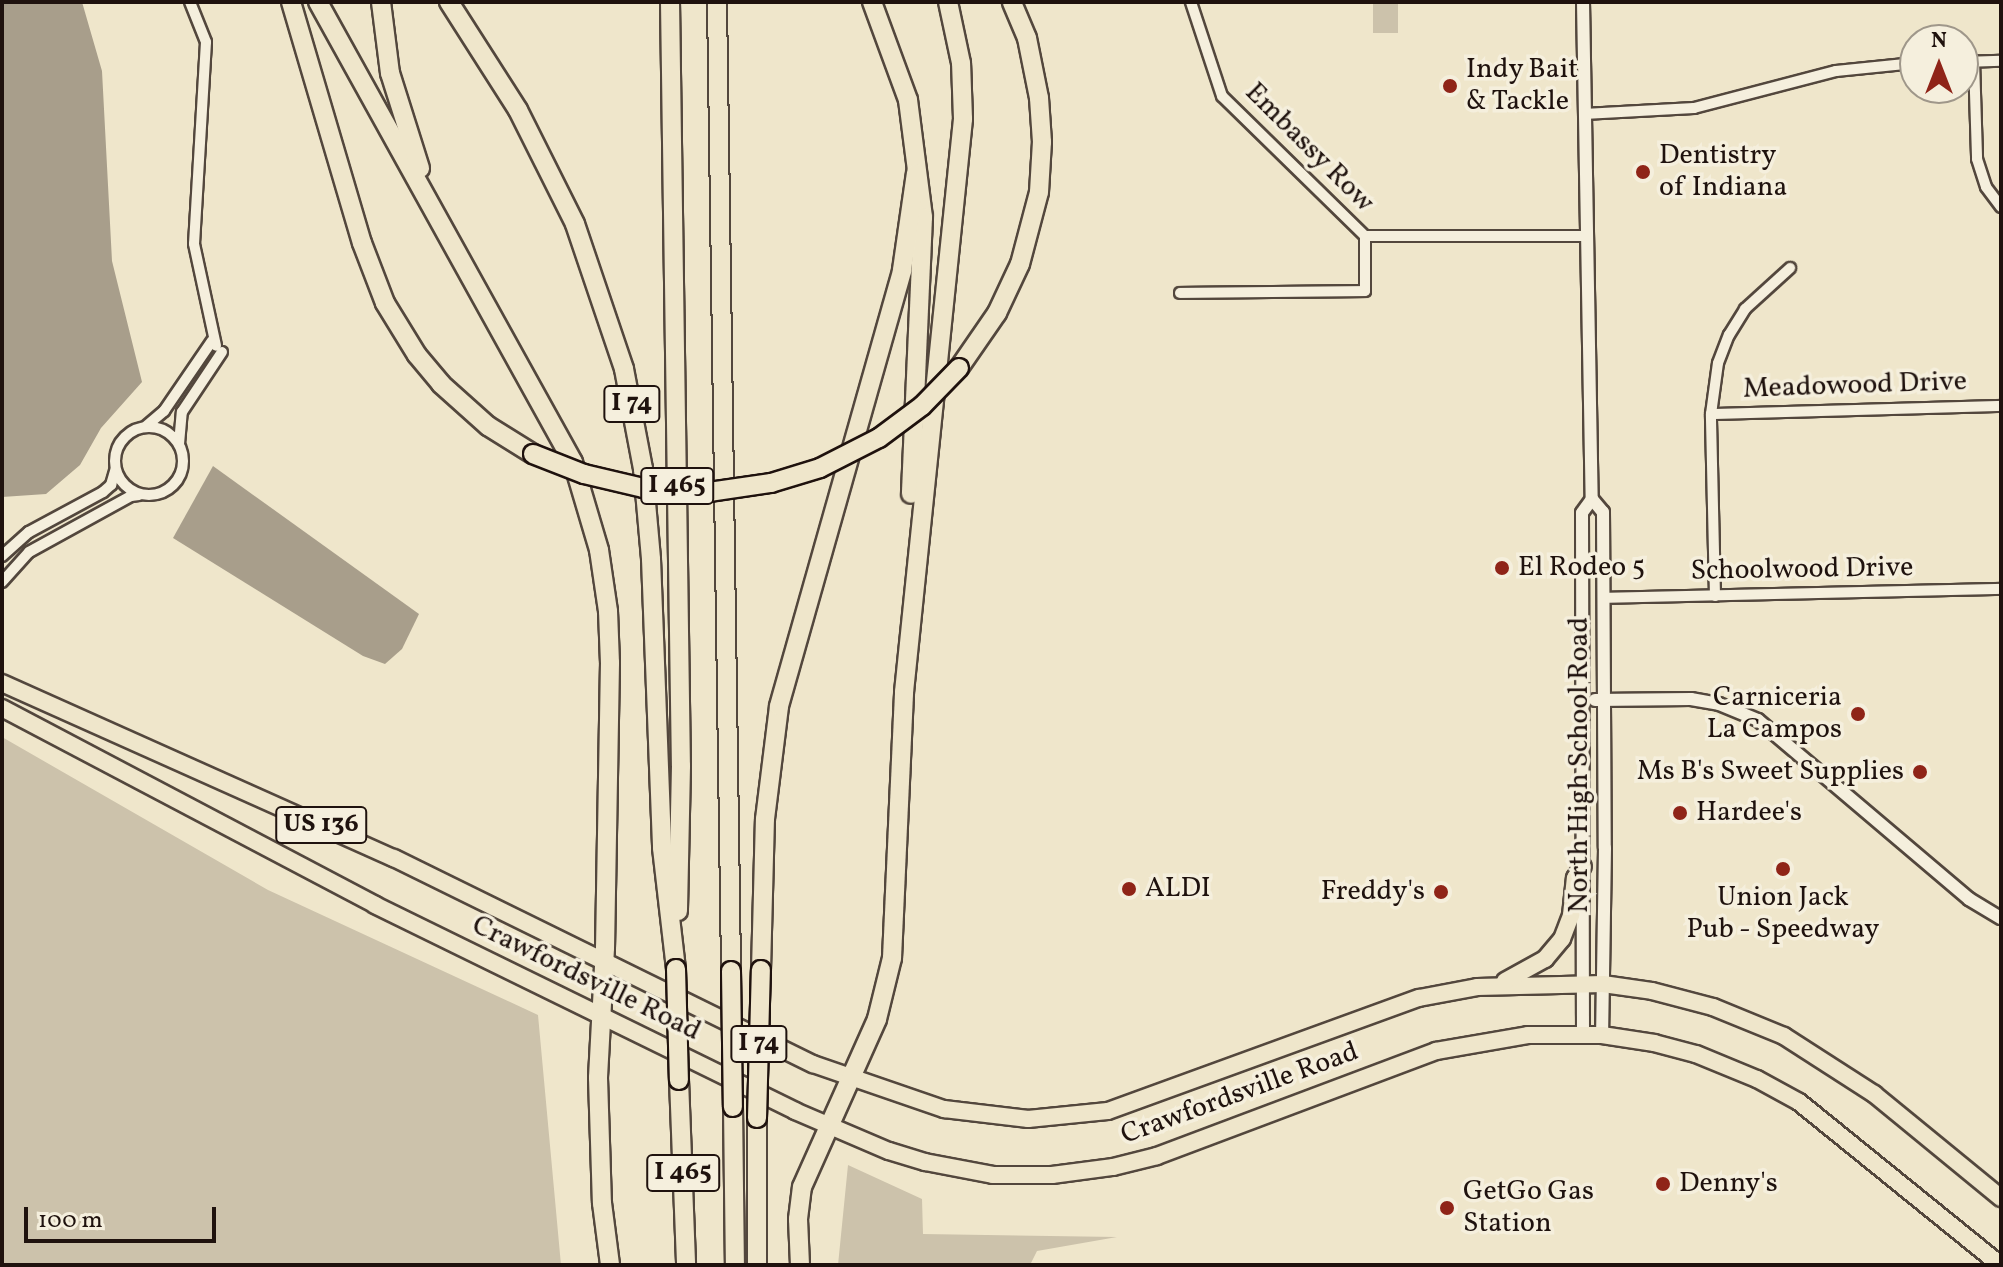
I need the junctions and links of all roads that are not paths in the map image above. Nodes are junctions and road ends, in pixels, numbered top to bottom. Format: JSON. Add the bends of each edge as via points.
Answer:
{"nodes":[{"id":1,"x":190,"y":2,"type":"edge"},
{"id":2,"x":291,"y":2,"type":"edge"},
{"id":3,"x":318,"y":2,"type":"edge"},
{"id":4,"x":381,"y":2,"type":"edge"},
{"id":5,"x":449,"y":2,"type":"edge"},
{"id":6,"x":670,"y":2,"type":"edge"},
{"id":7,"x":717,"y":2,"type":"edge"},
{"id":8,"x":872,"y":2,"type":"edge"},
{"id":9,"x":948,"y":2,"type":"edge"},
{"id":10,"x":1012,"y":2,"type":"edge"},
{"id":11,"x":1191,"y":2,"type":"edge"},
{"id":12,"x":1583,"y":2,"type":"edge"},
{"id":13,"x":1979,"y":61,"type":"edge"},
{"id":14,"x":2001,"y":61,"type":"edge"},
{"id":15,"x":1899,"y":65,"type":"edge"},
{"id":16,"x":1972,"y":104,"type":"edge"},
{"id":17,"x":1584,"y":114,"type":"junction"},
{"id":18,"x":916,"y":173,"type":"junction"},
{"id":19,"x":2001,"y":207,"type":"edge"},
{"id":20,"x":450,"y":236,"type":"junction"},
{"id":21,"x":1365,"y":236,"type":"junction"},
{"id":22,"x":1586,"y":236,"type":"junction"},
{"id":23,"x":1790,"y":268,"type":"dead end"},
{"id":24,"x":1180,"y":293,"type":"dead end"},
{"id":25,"x":217,"y":346,"type":"junction"},
{"id":26,"x":2001,"y":406,"type":"edge"},
{"id":27,"x":1711,"y":414,"type":"junction"},
{"id":28,"x":145,"y":427,"type":"junction"},
{"id":29,"x":180,"y":446,"type":"junction"},
{"id":30,"x":115,"y":469,"type":"junction"},
{"id":31,"x":141,"y":495,"type":"junction"},
{"id":32,"x":1592,"y":499,"type":"junction"},
{"id":33,"x":2,"y":556,"type":"edge"},
{"id":34,"x":2,"y":582,"type":"edge"},
{"id":35,"x":2001,"y":589,"type":"edge"},
{"id":36,"x":1715,"y":596,"type":"junction"},
{"id":37,"x":1603,"y":598,"type":"junction"},
{"id":38,"x":2,"y":683,"type":"edge"},
{"id":39,"x":904,"y":692,"type":"junction"},
{"id":40,"x":1584,"y":699,"type":"junction"},
{"id":41,"x":1603,"y":700,"type":"junction"},
{"id":42,"x":2,"y":708,"type":"edge"},
{"id":43,"x":1583,"y":866,"type":"junction"},
{"id":44,"x":2001,"y":918,"type":"edge"},
{"id":45,"x":604,"y":961,"type":"junction"},
{"id":46,"x":676,"y":969,"type":"junction"},
{"id":47,"x":1584,"y":983,"type":"junction"},
{"id":48,"x":1603,"y":984,"type":"junction"},
{"id":49,"x":1496,"y":986,"type":"junction"},
{"id":50,"x":602,"y":1016,"type":"junction"},
{"id":51,"x":1583,"y":1034,"type":"junction"},
{"id":52,"x":1602,"y":1035,"type":"junction"},
{"id":53,"x":849,"y":1078,"type":"junction"},
{"id":54,"x":829,"y":1126,"type":"junction"},
{"id":55,"x":2001,"y":1198,"type":"edge"},
{"id":56,"x":610,"y":1265,"type":"edge"},
{"id":57,"x":686,"y":1265,"type":"edge"},
{"id":58,"x":735,"y":1265,"type":"edge"},
{"id":59,"x":757,"y":1265,"type":"edge"},
{"id":60,"x":800,"y":1265,"type":"edge"},
{"id":61,"x":2000,"y":1265,"type":"edge"}],
"edges":[{"from":1,"to":25,"type":"street","via":[[206,42],[194,233]]},
{"from":2,"to":10,"type":"highway","bridge":true,"via":[[362,243],[390,312],[417,355],[458,400],[533,454],[584,474],[643,488],[709,492],[771,483],[830,464],[879,438],[922,406],[959,368],[997,313],[1020,264],[1039,192],[1042,142],[1027,38]]},
{"from":3,"to":20,"type":"highway"},
{"from":4,"to":20,"type":"highway","via":[[400,111]]},
{"from":5,"to":46,"type":"highway","number":"I 74","via":[[518,110],[575,224],[624,369],[651,559],[662,848]]},
{"from":6,"to":46,"type":"highway","number":"I 465","via":[[681,766]]},
{"from":7,"to":58,"type":"highway","number":"I 465","bridge":true},
{"from":8,"to":18,"type":"highway","number":"I 74","via":[[908,100]]},
{"from":9,"to":39,"type":"highway","via":[[961,63],[963,119]]},
{"from":11,"to":21,"type":"street","name":"Embassy Row","via":[[1222,96]]},
{"from":12,"to":17,"type":"street","name":"North High School Road"},
{"from":13,"to":14,"type":"street"},
{"from":15,"to":17,"type":"street","via":[[1836,71],[1694,108]]},
{"from":16,"to":19,"type":"street","via":[[1978,164]]},
{"from":17,"to":22,"type":"street","name":"North High School Road"},
{"from":18,"to":39,"type":"highway","via":[[923,217]]},
{"from":18,"to":59,"type":"highway","number":"I 74","bridge":true,"via":[[902,270],[779,706],[765,819]]},
{"from":20,"to":45,"type":"highway","via":[[573,462],[599,550],[610,663]]},
{"from":21,"to":22,"type":"street","name":"Embassy Row"},
{"from":21,"to":24,"type":"street","name":"Embassy Row","via":[[1365,291]]},
{"from":22,"to":32,"type":"street","name":"North High School Road"},
{"from":23,"to":27,"type":"street","via":[[1757,295],[1734,324],[1720,358]]},
{"from":25,"to":28,"type":"street"},
{"from":25,"to":29,"type":"street","via":[[182,412]]},
{"from":26,"to":27,"type":"street","name":"Meadowood Drive"},
{"from":27,"to":36,"type":"street"},
{"from":28,"to":29,"type":"street","via":[[163,430]]},
{"from":28,"to":30,"type":"street","via":[[120,442]]},
{"from":29,"to":31,"type":"street","via":[[183,465],[176,482],[161,494]]},
{"from":30,"to":31,"type":"street","via":[[123,485]]},
{"from":30,"to":33,"type":"street","via":[[103,492],[29,532]]},
{"from":31,"to":34,"type":"street","via":[[39,546]]},
{"from":32,"to":37,"type":"street","name":"North High School Road","via":[[1603,512]]},
{"from":32,"to":40,"type":"street","name":"North High School Road","via":[[1582,513]]},
{"from":35,"to":36,"type":"street","name":"Schoolwood Drive"},
{"from":36,"to":37,"type":"street","name":"Schoolwood Drive"},
{"from":37,"to":41,"type":"street","name":"North High School Road"},
{"from":38,"to":45,"type":"main road","name":"Crawfordsville Road","number":"US 136","via":[[381,852]]},
{"from":39,"to":53,"type":"highway","via":[[890,971],[877,1019]]},
{"from":40,"to":41,"type":"street"},
{"from":40,"to":43,"type":"street","name":"North High School Road"},
{"from":41,"to":44,"type":"street","via":[[1705,701],[1758,720],[1969,899]]},
{"from":41,"to":48,"type":"street","name":"North High School Road"},
{"from":42,"to":50,"type":"main road","name":"Crawfordsville Road","number":"US 136","via":[[375,905]]},
{"from":43,"to":47,"type":"street","name":"North High School Road"},
{"from":43,"to":49,"type":"main road","via":[[1575,878],[1568,927],[1554,950],[1535,967]]},
{"from":45,"to":50,"type":"highway"},
{"from":45,"to":53,"type":"main road","name":"Crawfordsville Road","number":"US 136"},
{"from":46,"to":57,"type":"highway","number":"I 465","bridge":true},
{"from":47,"to":48,"type":"main road","name":"Crawfordsville Road"},
{"from":47,"to":49,"type":"main road","name":"Crawfordsville Road"},
{"from":47,"to":51,"type":"street","name":"North High School Road"},
{"from":48,"to":52,"type":"street","name":"North High School Road"},
{"from":48,"to":55,"type":"main road","name":"Crawfordsville Road","via":[[1713,1007],[1803,1046],[1874,1094]]},
{"from":49,"to":53,"type":"main road","name":"Crawfordsville Road","via":[[1408,1002],[1156,1096],[1084,1115],[975,1115]]},
{"from":50,"to":54,"type":"main road","name":"Crawfordsville Road","number":"US 136"},
{"from":50,"to":56,"type":"highway","via":[[599,1131]]},
{"from":51,"to":52,"type":"main road","name":"Crawfordsville Road"},
{"from":51,"to":54,"type":"main road","name":"Crawfordsville Road","via":[[1506,1037],[1436,1051],[1157,1156],[1089,1171],[1026,1176],[959,1170],[889,1151]]},
{"from":52,"to":61,"type":"main road","name":"Crawfordsville Road","via":[[1696,1054],[1788,1096]]},
{"from":53,"to":54,"type":"highway"},
{"from":54,"to":60,"type":"highway","via":[[802,1187]]}]}
